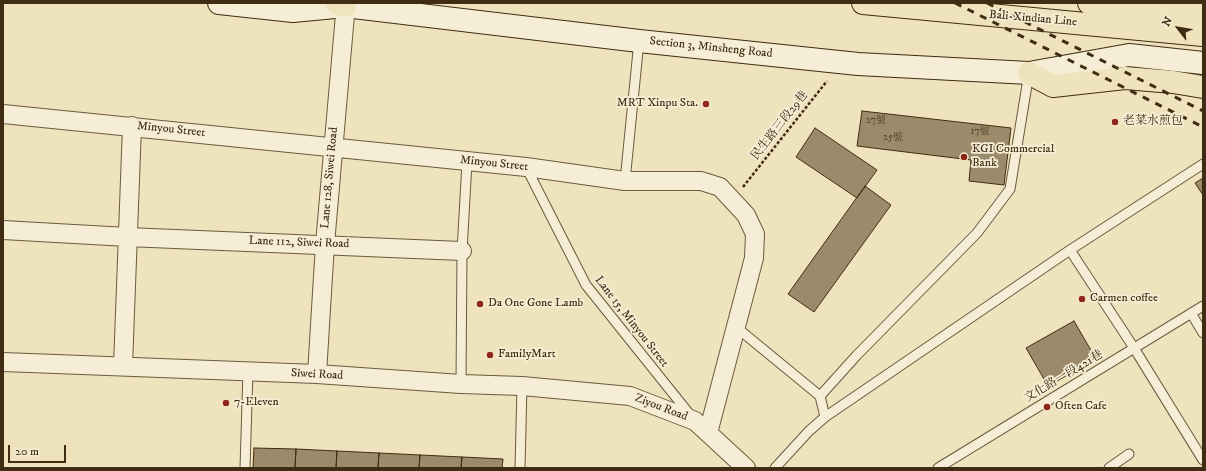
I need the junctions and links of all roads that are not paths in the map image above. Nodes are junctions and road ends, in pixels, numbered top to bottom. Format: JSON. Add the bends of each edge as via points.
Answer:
{"nodes":[{"id":1,"x":219,"y":3,"type":"edge"},
{"id":2,"x":863,"y":3,"type":"edge"},
{"id":3,"x":1089,"y":3,"type":"edge"},
{"id":4,"x":343,"y":4,"type":"edge"},
{"id":5,"x":406,"y":8,"type":"edge"},
{"id":6,"x":1203,"y":14,"type":"edge"},
{"id":7,"x":1203,"y":35,"type":"edge"},
{"id":8,"x":639,"y":41,"type":"junction"},
{"id":9,"x":1203,"y":63,"type":"edge"},
{"id":10,"x":1029,"y":73,"type":"junction"},
{"id":11,"x":1203,"y":87,"type":"edge"},
{"id":12,"x":3,"y":114,"type":"edge"},
{"id":13,"x":132,"y":126,"type":"junction"},
{"id":14,"x":333,"y":147,"type":"junction"},
{"id":15,"x":468,"y":162,"type":"junction"},
{"id":16,"x":1203,"y":164,"type":"edge"},
{"id":17,"x":526,"y":167,"type":"junction"},
{"id":18,"x":625,"y":181,"type":"junction"},
{"id":19,"x":3,"y":230,"type":"edge"},
{"id":20,"x":127,"y":237,"type":"junction"},
{"id":21,"x":325,"y":244,"type":"junction"},
{"id":22,"x":1070,"y":250,"type":"junction"},
{"id":23,"x":462,"y":251,"type":"junction"},
{"id":24,"x":1203,"y":306,"type":"edge"},
{"id":25,"x":1191,"y":313,"type":"junction"},
{"id":26,"x":736,"y":327,"type":"junction"},
{"id":27,"x":1203,"y":333,"type":"edge"},
{"id":28,"x":1134,"y":348,"type":"junction"},
{"id":29,"x":3,"y":362,"type":"edge"},
{"id":30,"x":123,"y":366,"type":"junction"},
{"id":31,"x":248,"y":371,"type":"junction"},
{"id":32,"x":317,"y":374,"type":"junction"},
{"id":33,"x":461,"y":384,"type":"junction"},
{"id":34,"x":522,"y":386,"type":"junction"},
{"id":35,"x":630,"y":396,"type":"joint"},
{"id":36,"x":820,"y":396,"type":"junction"},
{"id":37,"x":825,"y":417,"type":"junction"},
{"id":38,"x":695,"y":421,"type":"junction"},
{"id":39,"x":708,"y":433,"type":"junction"},
{"id":40,"x":1129,"y":454,"type":"dead end"},
{"id":41,"x":1203,"y":460,"type":"edge"},
{"id":42,"x":245,"y":468,"type":"edge"},
{"id":43,"x":520,"y":468,"type":"edge"},
{"id":44,"x":746,"y":468,"type":"edge"},
{"id":45,"x":775,"y":468,"type":"edge"},
{"id":46,"x":938,"y":468,"type":"edge"},
{"id":47,"x":1109,"y":468,"type":"edge"}],
"edges":[{"from":1,"to":4,"type":"main road","name":"Section 3, Minsheng Road","via":[[293,11]]},
{"from":2,"to":7,"type":"main road","name":"Bali-Xindian Line"},
{"from":3,"to":6,"type":"main road","name":"Bali-Xindian Line"},
{"from":4,"to":5,"type":"main road","name":"Section 3, Minsheng Road"},
{"from":4,"to":14,"type":"street","name":"Lane 128, Siwei Road"},
{"from":5,"to":8,"type":"main road","name":"Section 3, Minsheng Road"},
{"from":8,"to":10,"type":"main road","name":"Section 3, Minsheng Road","via":[[842,62]]},
{"from":8,"to":18,"type":"lane"},
{"from":9,"to":10,"type":"main road","name":"Section 3, Minsheng Road","via":[[1128,56]]},
{"from":10,"to":11,"type":"main road","via":[[1053,86],[1124,78]]},
{"from":10,"to":36,"type":"lane","via":[[1010,189],[977,234]]},
{"from":12,"to":13,"type":"street","name":"Minyou Street"},
{"from":13,"to":14,"type":"street","name":"Minyou Street"},
{"from":13,"to":20,"type":"street"},
{"from":14,"to":15,"type":"street","name":"Minyou Street"},
{"from":14,"to":21,"type":"street","name":"Lane 128, Siwei Road"},
{"from":15,"to":17,"type":"street","name":"Minyou Street"},
{"from":15,"to":23,"type":"lane"},
{"from":16,"to":22,"type":"lane"},
{"from":17,"to":18,"type":"street","name":"Minyou Street"},
{"from":17,"to":38,"type":"lane","name":"Lane 15, Minyou Street","via":[[586,285]]},
{"from":18,"to":26,"type":"street","name":"Minyou Street","via":[[701,181],[720,187],[746,215],[755,234],[754,258]]},
{"from":19,"to":20,"type":"street","name":"Lane 112, Siwei Road"},
{"from":20,"to":21,"type":"street","name":"Lane 112, Siwei Road"},
{"from":20,"to":30,"type":"street"},
{"from":21,"to":23,"type":"street","name":"Lane 112, Siwei Road"},
{"from":21,"to":32,"type":"street","name":"Lane 128, Siwei Road"},
{"from":22,"to":28,"type":"lane"},
{"from":22,"to":37,"type":"lane"},
{"from":23,"to":33,"type":"lane"},
{"from":24,"to":25,"type":"lane","name":"文化路一段421巷"},
{"from":25,"to":27,"type":"lane"},
{"from":25,"to":28,"type":"lane","name":"文化路一段421巷"},
{"from":26,"to":36,"type":"lane"},
{"from":26,"to":39,"type":"street","name":"Minyou Street"},
{"from":28,"to":41,"type":"lane"},
{"from":28,"to":46,"type":"lane","name":"文化路一段421巷"},
{"from":29,"to":30,"type":"street","name":"Siwei Road"},
{"from":30,"to":31,"type":"street","name":"Siwei Road"},
{"from":31,"to":32,"type":"street","name":"Siwei Road"},
{"from":31,"to":42,"type":"lane"},
{"from":32,"to":33,"type":"street","name":"Siwei Road"},
{"from":33,"to":34,"type":"street","name":"Siwei Road"},
{"from":34,"to":35,"type":"street","name":"Siwei Road"},
{"from":34,"to":43,"type":"lane"},
{"from":35,"to":38,"type":"street","name":"Ziyou Road"},
{"from":36,"to":37,"type":"lane"},
{"from":37,"to":45,"type":"lane","via":[[809,430]]},
{"from":38,"to":39,"type":"street","name":"Ziyou Road"},
{"from":39,"to":44,"type":"street","name":"Ziyou Road"},
{"from":40,"to":47,"type":"lane"}]}
